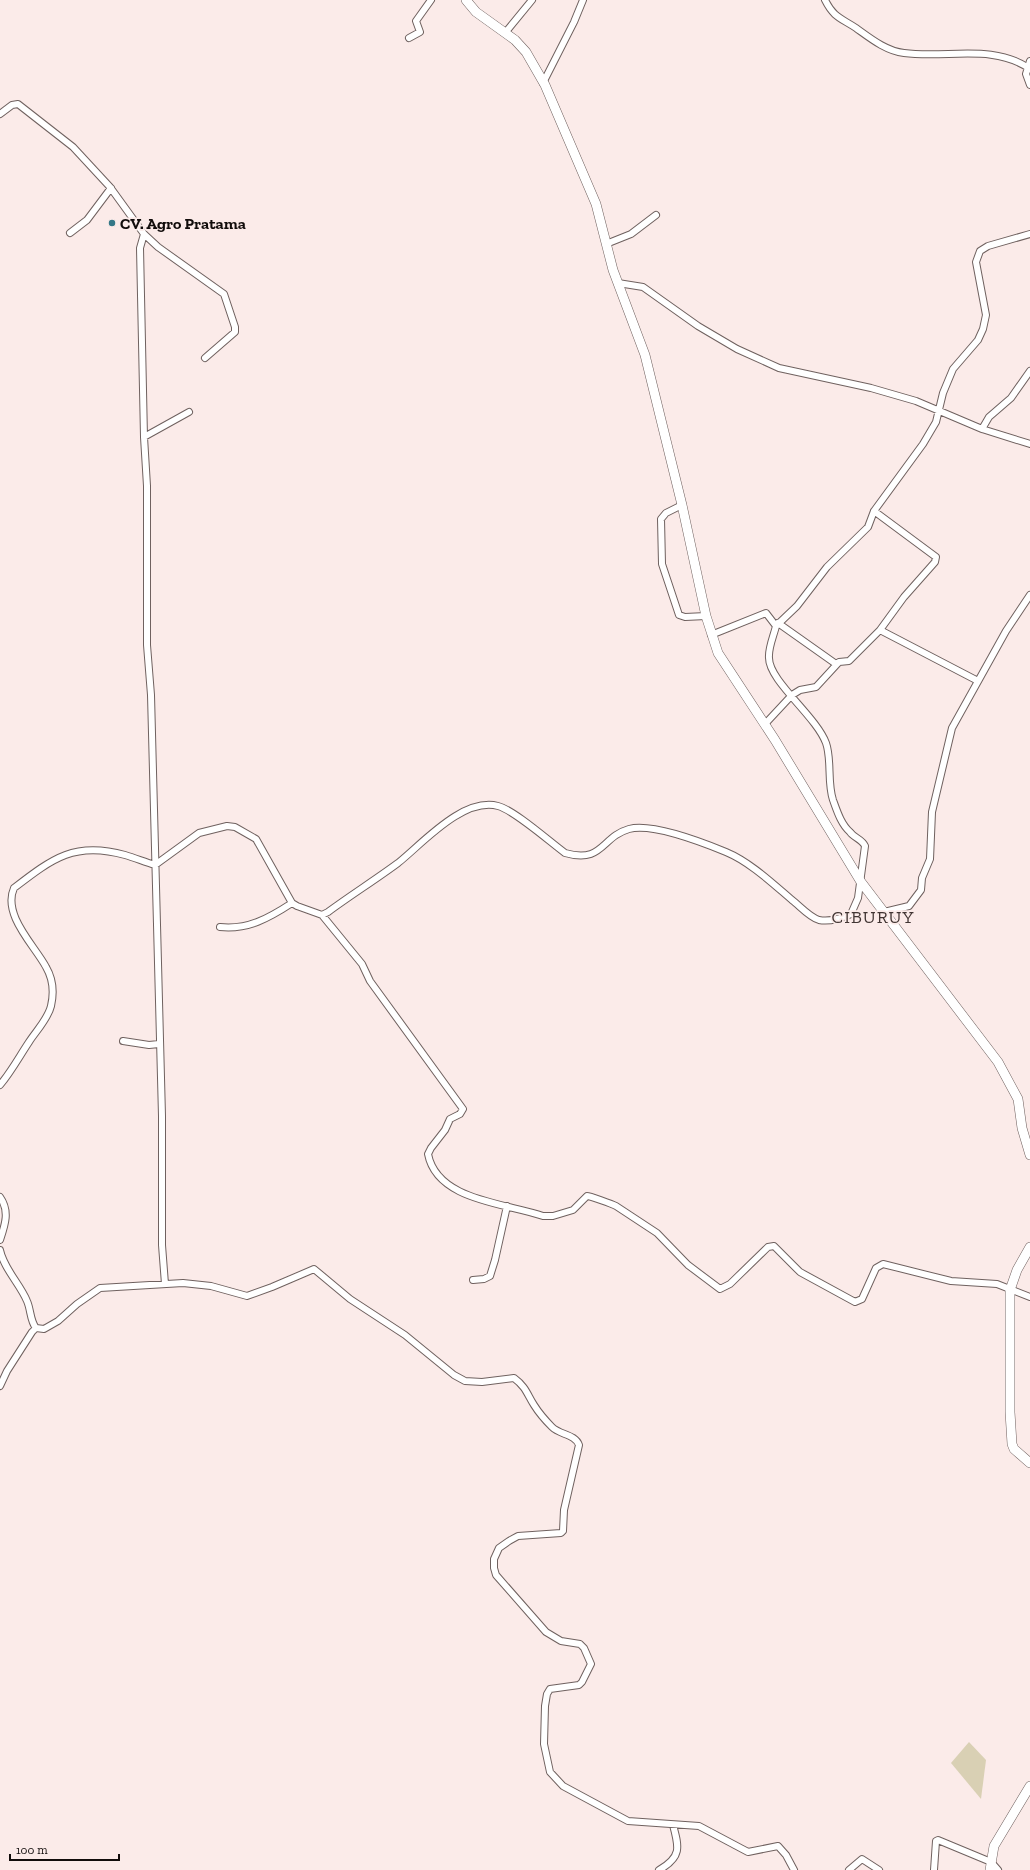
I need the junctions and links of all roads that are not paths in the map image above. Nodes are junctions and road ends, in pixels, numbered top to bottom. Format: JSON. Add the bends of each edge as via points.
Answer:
{"nodes":[{"id":1,"x":466,"y":0,"type":"edge"},
{"id":2,"x":532,"y":0,"type":"edge"},
{"id":3,"x":583,"y":0,"type":"edge"},
{"id":4,"x":825,"y":0,"type":"edge"},
{"id":5,"x":429,"y":3,"type":"edge"},
{"id":6,"x":505,"y":33,"type":"junction"},
{"id":7,"x":409,"y":38,"type":"dead end"},
{"id":8,"x":1029,"y":66,"type":"edge"},
{"id":9,"x":543,"y":83,"type":"junction"},
{"id":10,"x":1030,"y":85,"type":"edge"},
{"id":11,"x":0,"y":114,"type":"edge"},
{"id":12,"x":111,"y":188,"type":"junction"},
{"id":13,"x":656,"y":215,"type":"dead end"},
{"id":14,"x":70,"y":233,"type":"dead end"},
{"id":15,"x":144,"y":234,"type":"junction"},
{"id":16,"x":1030,"y":234,"type":"edge"},
{"id":17,"x":606,"y":244,"type":"junction"},
{"id":18,"x":618,"y":283,"type":"junction"},
{"id":19,"x":205,"y":358,"type":"dead end"},
{"id":20,"x":1030,"y":371,"type":"edge"},
{"id":21,"x":189,"y":412,"type":"dead end"},
{"id":22,"x":938,"y":412,"type":"junction"},
{"id":23,"x":982,"y":429,"type":"junction"},
{"id":24,"x":144,"y":436,"type":"junction"},
{"id":25,"x":1030,"y":444,"type":"edge"},
{"id":26,"x":682,"y":505,"type":"junction"},
{"id":27,"x":874,"y":511,"type":"junction"},
{"id":28,"x":1030,"y":595,"type":"edge"},
{"id":29,"x":706,"y":616,"type":"junction"},
{"id":30,"x":777,"y":624,"type":"junction"},
{"id":31,"x":880,"y":630,"type":"junction"},
{"id":32,"x":711,"y":635,"type":"junction"},
{"id":33,"x":836,"y":664,"type":"junction"},
{"id":34,"x":978,"y":681,"type":"junction"},
{"id":35,"x":792,"y":695,"type":"junction"},
{"id":36,"x":765,"y":724,"type":"junction"},
{"id":37,"x":155,"y":864,"type":"junction"},
{"id":38,"x":860,"y":882,"type":"junction"},
{"id":39,"x":292,"y":903,"type":"junction"},
{"id":40,"x":884,"y":912,"type":"junction"},
{"id":41,"x":322,"y":915,"type":"junction"},
{"id":42,"x":220,"y":927,"type":"dead end"},
{"id":43,"x":123,"y":1041,"type":"dead end"},
{"id":44,"x":160,"y":1044,"type":"junction"},
{"id":45,"x":0,"y":1085,"type":"edge"},
{"id":46,"x":1030,"y":1155,"type":"edge"},
{"id":47,"x":0,"y":1197,"type":"edge"},
{"id":48,"x":507,"y":1206,"type":"junction"},
{"id":49,"x":0,"y":1240,"type":"edge"},
{"id":50,"x":1030,"y":1247,"type":"edge"},
{"id":51,"x":0,"y":1250,"type":"edge"},
{"id":52,"x":473,"y":1280,"type":"dead end"},
{"id":53,"x":165,"y":1284,"type":"junction"},
{"id":54,"x":1010,"y":1290,"type":"junction"},
{"id":55,"x":1030,"y":1297,"type":"edge"},
{"id":56,"x":36,"y":1328,"type":"junction"},
{"id":57,"x":0,"y":1386,"type":"edge"},
{"id":58,"x":1030,"y":1463,"type":"edge"},
{"id":59,"x":1030,"y":1786,"type":"edge"},
{"id":60,"x":673,"y":1825,"type":"junction"},
{"id":61,"x":991,"y":1866,"type":"edge"},
{"id":62,"x":660,"y":1870,"type":"edge"},
{"id":63,"x":794,"y":1870,"type":"edge"},
{"id":64,"x":849,"y":1870,"type":"edge"},
{"id":65,"x":879,"y":1870,"type":"edge"},
{"id":66,"x":934,"y":1870,"type":"edge"},
{"id":67,"x":998,"y":1870,"type":"edge"}],
"edges":[{"from":1,"to":6,"type":"street","via":[[480,15]]},
{"from":2,"to":6,"type":"street"},
{"from":3,"to":9,"type":"street"},
{"from":4,"to":8,"type":"street","via":[[835,16],[885,47],[903,53],[986,54]]},
{"from":5,"to":7,"type":"street","via":[[416,21],[420,32]]},
{"from":6,"to":9,"type":"street","via":[[522,46]]},
{"from":8,"to":10,"type":"street","via":[[1026,74]]},
{"from":9,"to":17,"type":"street","via":[[596,204]]},
{"from":11,"to":12,"type":"street","via":[[12,105],[22,106],[73,147]]},
{"from":12,"to":14,"type":"street","via":[[87,220]]},
{"from":12,"to":15,"type":"street"},
{"from":13,"to":17,"type":"street","via":[[631,234]]},
{"from":15,"to":19,"type":"street","via":[[226,298],[235,332]]},
{"from":15,"to":24,"type":"street","via":[[140,248]]},
{"from":16,"to":22,"type":"street","via":[[988,246],[980,251],[976,262],[986,316],[983,329],[978,340],[953,369]]},
{"from":17,"to":18,"type":"street"},
{"from":18,"to":22,"type":"street","via":[[643,287],[698,326],[760,360],[803,375],[871,388],[928,406]]},
{"from":18,"to":26,"type":"street","via":[[645,355]]},
{"from":20,"to":23,"type":"street","via":[[1011,398],[989,417]]},
{"from":21,"to":24,"type":"street"},
{"from":22,"to":23,"type":"street"},
{"from":22,"to":27,"type":"street","via":[[936,422],[923,444]]},
{"from":23,"to":25,"type":"street"},
{"from":24,"to":37,"type":"street","via":[[147,486],[147,645],[151,695]]},
{"from":26,"to":29,"type":"street"},
{"from":26,"to":29,"type":"street","via":[[666,513],[661,519],[662,564],[679,615]]},
{"from":27,"to":30,"type":"street","via":[[868,527],[827,567],[797,606]]},
{"from":27,"to":31,"type":"street","via":[[936,557],[935,562],[904,597]]},
{"from":28,"to":34,"type":"street"},
{"from":29,"to":32,"type":"street"},
{"from":30,"to":32,"type":"street","via":[[766,613]]},
{"from":30,"to":33,"type":"street"},
{"from":30,"to":35,"type":"street","via":[[769,661],[777,679]]},
{"from":31,"to":33,"type":"street","via":[[849,661]]},
{"from":31,"to":34,"type":"street"},
{"from":32,"to":36,"type":"street","via":[[718,653]]},
{"from":33,"to":35,"type":"street","via":[[816,687],[800,690]]},
{"from":34,"to":40,"type":"street","via":[[954,722],[944,756],[932,812],[930,859],[922,878],[921,890],[909,906]]},
{"from":35,"to":36,"type":"street"},
{"from":35,"to":38,"type":"street","via":[[826,742],[833,798],[842,822],[865,846]]},
{"from":36,"to":38,"type":"street"},
{"from":37,"to":39,"type":"street","via":[[199,833],[227,826],[235,827],[256,839]]},
{"from":37,"to":44,"type":"street"},
{"from":37,"to":45,"type":"street","via":[[107,852],[76,851],[56,858],[14,888],[11,898],[17,922],[47,968],[52,998],[49,1012],[12,1071]]},
{"from":38,"to":40,"type":"street"},
{"from":38,"to":41,"type":"street","via":[[855,908],[851,914],[836,919],[817,919],[748,865],[726,852],[696,841],[648,828],[638,828],[620,833],[594,853],[575,856],[565,853],[510,812],[488,804],[474,807],[438,828],[398,862]]},
{"from":39,"to":41,"type":"street"},
{"from":39,"to":42,"type":"street","via":[[252,924],[234,928]]},
{"from":40,"to":46,"type":"street","via":[[998,1062],[1018,1099],[1022,1128]]},
{"from":41,"to":48,"type":"street","via":[[362,964],[370,981],[463,1109],[460,1114],[450,1119],[446,1130],[431,1148],[428,1154],[433,1166],[456,1190]]},
{"from":43,"to":44,"type":"street"},
{"from":44,"to":53,"type":"street","via":[[162,1245]]},
{"from":47,"to":49,"type":"street","via":[[6,1209],[6,1216]]},
{"from":48,"to":52,"type":"street","via":[[490,1276],[484,1280]]},
{"from":48,"to":54,"type":"street","via":[[548,1216],[574,1210],[590,1195],[602,1202],[610,1203],[657,1233],[688,1265],[720,1289],[730,1284],[768,1247],[774,1246],[800,1272],[855,1302],[862,1299],[876,1268],[883,1264],[951,1281],[997,1284]]},
{"from":50,"to":54,"type":"street","via":[[1017,1270]]},
{"from":51,"to":56,"type":"street","via":[[27,1301]]},
{"from":53,"to":56,"type":"street","via":[[100,1288],[58,1321],[44,1329]]},
{"from":53,"to":60,"type":"street","via":[[211,1286],[246,1296],[272,1288],[311,1270],[317,1270],[350,1299],[405,1335],[454,1375],[465,1381],[482,1382],[514,1378],[530,1395],[539,1412],[553,1428],[578,1442],[579,1449],[564,1510],[563,1531],[518,1536],[499,1548],[494,1559],[494,1568],[496,1575],[546,1632],[561,1641],[580,1644],[591,1664],[579,1685],[550,1689],[547,1694],[544,1744],[550,1772],[563,1786],[628,1821]]},
{"from":54,"to":55,"type":"street"},
{"from":54,"to":58,"type":"street","via":[[1012,1444]]},
{"from":56,"to":57,"type":"street","via":[[24,1341]]},
{"from":59,"to":61,"type":"street","via":[[994,1846]]},
{"from":60,"to":62,"type":"street","via":[[678,1845],[677,1853],[669,1865]]},
{"from":60,"to":63,"type":"street","via":[[699,1826],[748,1852],[778,1846],[784,1851]]},
{"from":61,"to":66,"type":"street","via":[[938,1840]]},
{"from":61,"to":67,"type":"street"},
{"from":64,"to":65,"type":"street","via":[[862,1859]]}]}
